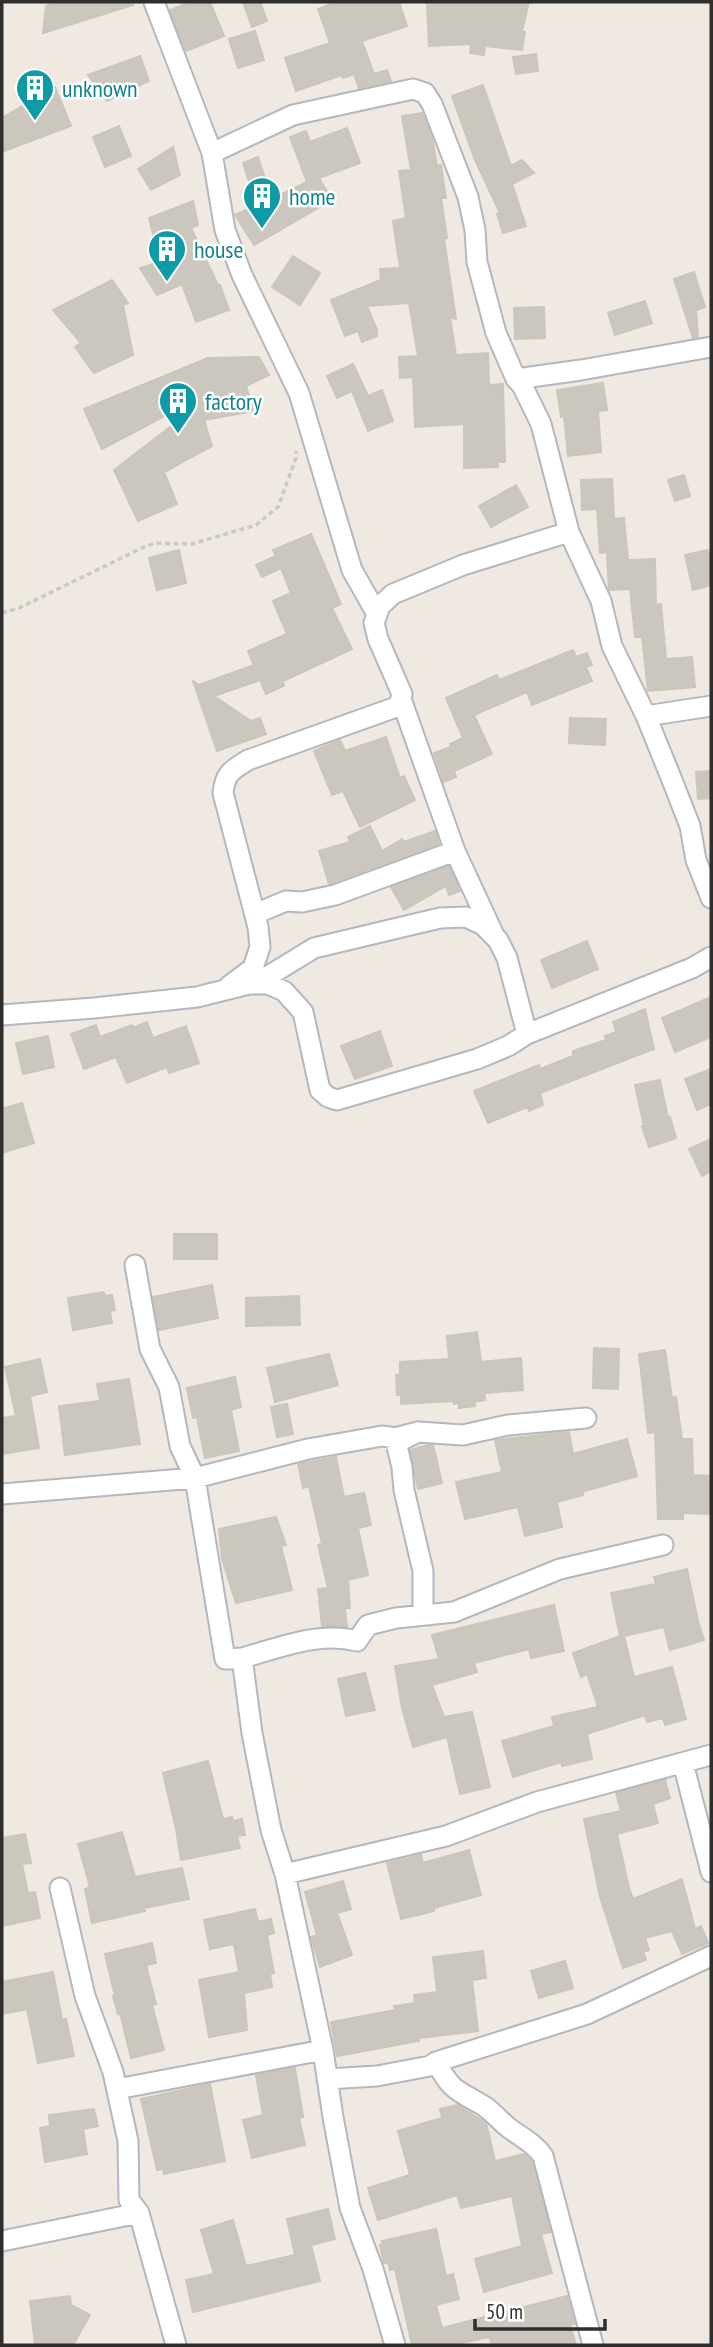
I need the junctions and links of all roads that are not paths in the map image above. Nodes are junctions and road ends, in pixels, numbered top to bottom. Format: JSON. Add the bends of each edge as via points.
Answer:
{"nodes":[{"id":1,"x":157,"y":3,"type":"edge"},
{"id":2,"x":212,"y":153,"type":"junction"},
{"id":3,"x":711,"y":347,"type":"edge"},
{"id":4,"x":516,"y":379,"type":"junction"},
{"id":5,"x":569,"y":532,"type":"junction"},
{"id":6,"x":377,"y":614,"type":"junction"},
{"id":7,"x":401,"y":699,"type":"junction"},
{"id":8,"x":711,"y":706,"type":"edge"},
{"id":9,"x":646,"y":716,"type":"junction"},
{"id":10,"x":455,"y":850,"type":"junction"},
{"id":11,"x":711,"y":898,"type":"edge"},
{"id":12,"x":255,"y":914,"type":"junction"},
{"id":13,"x":495,"y":937,"type":"junction"},
{"id":14,"x":711,"y":957,"type":"edge"},
{"id":15,"x":249,"y":984,"type":"junction"},
{"id":16,"x":226,"y":989,"type":"junction"},
{"id":17,"x":2,"y":1015,"type":"edge"},
{"id":18,"x":527,"y":1034,"type":"junction"},
{"id":19,"x":135,"y":1265,"type":"dead end"},
{"id":20,"x":586,"y":1418,"type":"dead end"},
{"id":21,"x":418,"y":1432,"type":"junction"},
{"id":22,"x":195,"y":1478,"type":"junction"},
{"id":23,"x":2,"y":1494,"type":"edge"},
{"id":24,"x":663,"y":1545,"type":"dead end"},
{"id":25,"x":428,"y":1615,"type":"junction"},
{"id":26,"x":242,"y":1658,"type":"junction"},
{"id":27,"x":711,"y":1755,"type":"edge"},
{"id":28,"x":683,"y":1763,"type":"junction"},
{"id":29,"x":711,"y":1872,"type":"edge"},
{"id":30,"x":285,"y":1874,"type":"junction"},
{"id":31,"x":60,"y":1888,"type":"dead end"},
{"id":32,"x":711,"y":1956,"type":"edge"},
{"id":33,"x":323,"y":2050,"type":"junction"},
{"id":34,"x":436,"y":2062,"type":"junction"},
{"id":35,"x":327,"y":2080,"type":"junction"},
{"id":36,"x":117,"y":2089,"type":"junction"},
{"id":37,"x":139,"y":2213,"type":"junction"},
{"id":38,"x":2,"y":2241,"type":"edge"},
{"id":39,"x":176,"y":2345,"type":"edge"},
{"id":40,"x":395,"y":2345,"type":"edge"},
{"id":41,"x":593,"y":2345,"type":"edge"}],
"edges":[{"from":1,"to":2,"type":"street"},
{"from":2,"to":4,"type":"street","via":[[293,115],[413,89],[425,93],[468,197],[480,274],[496,333]]},
{"from":2,"to":6,"type":"street","via":[[225,230],[299,393],[352,570]]},
{"from":3,"to":4,"type":"street"},
{"from":4,"to":5,"type":"street","via":[[541,424]]},
{"from":5,"to":6,"type":"street","via":[[463,565],[393,594]]},
{"from":5,"to":9,"type":"street","via":[[601,601],[612,646]]},
{"from":6,"to":7,"type":"street","via":[[376,631]]},
{"from":7,"to":10,"type":"street"},
{"from":7,"to":12,"type":"street","via":[[399,706],[389,711],[248,760],[225,779],[223,793]]},
{"from":8,"to":9,"type":"street"},
{"from":9,"to":11,"type":"street","via":[[690,826],[696,860]]},
{"from":10,"to":12,"type":"street","via":[[335,895],[286,901]]},
{"from":10,"to":13,"type":"street"},
{"from":12,"to":16,"type":"street","via":[[260,947],[253,968]]},
{"from":13,"to":15,"type":"street","via":[[467,917],[440,918],[314,948]]},
{"from":13,"to":18,"type":"street","via":[[506,958]]},
{"from":14,"to":18,"type":"street"},
{"from":15,"to":16,"type":"street"},
{"from":15,"to":18,"type":"street","via":[[268,984],[295,1001],[303,1012],[320,1090],[337,1100],[477,1059]]},
{"from":16,"to":17,"type":"street","via":[[197,997]]},
{"from":19,"to":22,"type":"street","via":[[150,1349],[169,1387],[180,1446]]},
{"from":20,"to":21,"type":"street","via":[[463,1434]]},
{"from":21,"to":22,"type":"street","via":[[404,1438],[382,1436],[308,1449]]},
{"from":21,"to":25,"type":"street","via":[[395,1438],[423,1571],[423,1610]]},
{"from":22,"to":23,"type":"street"},
{"from":22,"to":26,"type":"street","via":[[225,1660]]},
{"from":24,"to":25,"type":"street","via":[[560,1569],[454,1612]]},
{"from":25,"to":26,"type":"street","via":[[368,1625],[357,1640],[322,1637]]},
{"from":26,"to":30,"type":"street","via":[[271,1830]]},
{"from":27,"to":28,"type":"street"},
{"from":28,"to":29,"type":"street"},
{"from":28,"to":30,"type":"street","via":[[537,1802],[446,1836]]},
{"from":30,"to":33,"type":"street"},
{"from":31,"to":36,"type":"street","via":[[85,1996]]},
{"from":32,"to":34,"type":"street","via":[[587,2014]]},
{"from":33,"to":35,"type":"street"},
{"from":33,"to":36,"type":"street"},
{"from":34,"to":35,"type":"street","via":[[377,2076]]},
{"from":34,"to":41,"type":"street","via":[[457,2092],[485,2107],[543,2156]]},
{"from":35,"to":40,"type":"street","via":[[350,2208]]},
{"from":36,"to":37,"type":"street","via":[[128,2141],[129,2200]]},
{"from":37,"to":38,"type":"street"},
{"from":37,"to":39,"type":"street"}]}
